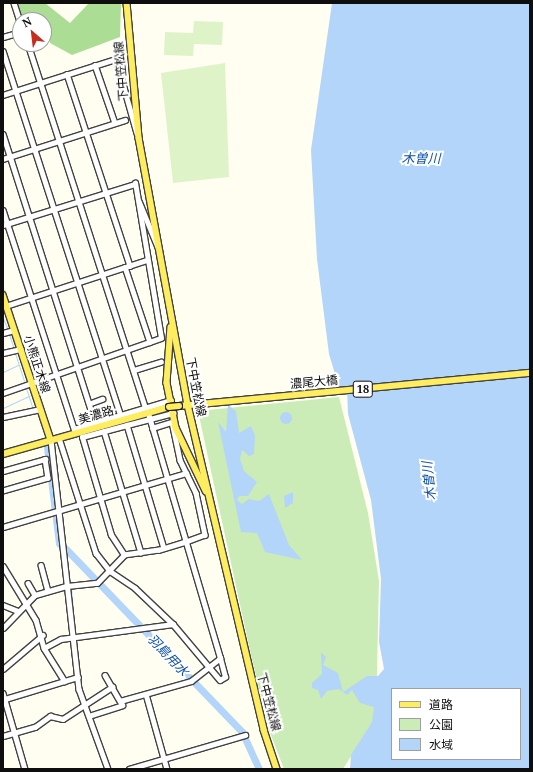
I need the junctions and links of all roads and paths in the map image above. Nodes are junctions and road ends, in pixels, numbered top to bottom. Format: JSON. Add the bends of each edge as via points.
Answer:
{"nodes":[{"id":1,"x":127,"y":3,"type":"edge"},
{"id":2,"x":3,"y":51,"type":"edge"},
{"id":3,"x":30,"y":52,"type":"edge"},
{"id":4,"x":95,"y":65,"type":"junction"},
{"id":5,"x":9,"y":68,"type":"junction"},
{"id":6,"x":3,"y":70,"type":"edge"},
{"id":7,"x":67,"y":74,"type":"junction"},
{"id":8,"x":40,"y":83,"type":"junction"},
{"id":9,"x":17,"y":91,"type":"junction"},
{"id":10,"x":3,"y":95,"type":"edge"},
{"id":11,"x":125,"y":120,"type":"dead end"},
{"id":12,"x":115,"y":123,"type":"junction"},
{"id":13,"x":86,"y":132,"type":"junction"},
{"id":14,"x":3,"y":134,"type":"edge"},
{"id":15,"x":139,"y":138,"type":"junction"},
{"id":16,"x":60,"y":141,"type":"junction"},
{"id":17,"x":36,"y":149,"type":"junction"},
{"id":18,"x":10,"y":157,"type":"junction"},
{"id":19,"x":3,"y":159,"type":"edge"},
{"id":20,"x":135,"y":183,"type":"junction"},
{"id":21,"x":106,"y":192,"type":"junction"},
{"id":22,"x":79,"y":200,"type":"junction"},
{"id":23,"x":54,"y":208,"type":"junction"},
{"id":24,"x":3,"y":210,"type":"edge"},
{"id":25,"x":30,"y":217,"type":"junction"},
{"id":26,"x":5,"y":224,"type":"edge"},
{"id":27,"x":161,"y":252,"type":"junction"},
{"id":28,"x":147,"y":260,"type":"junction"},
{"id":29,"x":128,"y":266,"type":"junction"},
{"id":30,"x":103,"y":274,"type":"junction"},
{"id":31,"x":78,"y":282,"type":"junction"},
{"id":32,"x":54,"y":290,"type":"junction"},
{"id":33,"x":3,"y":295,"type":"edge"},
{"id":34,"x":32,"y":297,"type":"junction"},
{"id":35,"x":6,"y":306,"type":"junction"},
{"id":36,"x":171,"y":310,"type":"junction"},
{"id":37,"x":6,"y":315,"type":"edge"},
{"id":38,"x":14,"y":330,"type":"junction"},
{"id":39,"x":3,"y":333,"type":"edge"},
{"id":40,"x":150,"y":342,"type":"junction"},
{"id":41,"x":21,"y":349,"type":"junction"},
{"id":42,"x":127,"y":349,"type":"junction"},
{"id":43,"x":3,"y":353,"type":"edge"},
{"id":44,"x":103,"y":357,"type":"junction"},
{"id":45,"x":161,"y":362,"type":"dead end"},
{"id":46,"x":78,"y":365,"type":"junction"},
{"id":47,"x":134,"y":370,"type":"junction"},
{"id":48,"x":56,"y":372,"type":"junction"},
{"id":49,"x":530,"y":373,"type":"edge"},
{"id":50,"x":30,"y":381,"type":"junction"},
{"id":51,"x":3,"y":393,"type":"edge"},
{"id":52,"x":102,"y":400,"type":"dead end"},
{"id":53,"x":171,"y":400,"type":"junction"},
{"id":54,"x":91,"y":403,"type":"junction"},
{"id":55,"x":196,"y":404,"type":"joint"},
{"id":56,"x":188,"y":405,"type":"junction"},
{"id":57,"x":145,"y":406,"type":"junction"},
{"id":58,"x":40,"y":409,"type":"junction"},
{"id":59,"x":120,"y":413,"type":"junction"},
{"id":60,"x":173,"y":413,"type":"junction"},
{"id":61,"x":3,"y":417,"type":"edge"},
{"id":62,"x":149,"y":418,"type":"junction"},
{"id":63,"x":95,"y":422,"type":"junction"},
{"id":64,"x":127,"y":425,"type":"junction"},
{"id":65,"x":152,"y":428,"type":"junction"},
{"id":66,"x":75,"y":431,"type":"junction"},
{"id":67,"x":104,"y":431,"type":"junction"},
{"id":68,"x":82,"y":437,"type":"junction"},
{"id":69,"x":59,"y":438,"type":"junction"},
{"id":70,"x":51,"y":440,"type":"junction"},
{"id":71,"x":3,"y":454,"type":"edge"},
{"id":72,"x":53,"y":458,"type":"junction"},
{"id":73,"x":46,"y":459,"type":"junction"},
{"id":74,"x":3,"y":471,"type":"edge"},
{"id":75,"x":186,"y":473,"type":"junction"},
{"id":76,"x":167,"y":479,"type":"junction"},
{"id":77,"x":145,"y":486,"type":"junction"},
{"id":78,"x":3,"y":491,"type":"edge"},
{"id":79,"x":122,"y":492,"type":"junction"},
{"id":80,"x":100,"y":498,"type":"junction"},
{"id":81,"x":211,"y":500,"type":"junction"},
{"id":82,"x":78,"y":505,"type":"junction"},
{"id":83,"x":56,"y":511,"type":"junction"},
{"id":84,"x":3,"y":527,"type":"edge"},
{"id":85,"x":186,"y":542,"type":"junction"},
{"id":86,"x":164,"y":548,"type":"junction"},
{"id":87,"x":141,"y":553,"type":"junction"},
{"id":88,"x":124,"y":555,"type":"junction"},
{"id":89,"x":3,"y":566,"type":"edge"},
{"id":90,"x":41,"y":566,"type":"dead end"},
{"id":91,"x":110,"y":571,"type":"junction"},
{"id":92,"x":28,"y":583,"type":"dead end"},
{"id":93,"x":67,"y":586,"type":"junction"},
{"id":94,"x":48,"y":592,"type":"junction"},
{"id":95,"x":35,"y":595,"type":"junction"},
{"id":96,"x":26,"y":604,"type":"junction"},
{"id":97,"x":3,"y":605,"type":"edge"},
{"id":98,"x":18,"y":611,"type":"junction"},
{"id":99,"x":174,"y":624,"type":"junction"},
{"id":100,"x":3,"y":628,"type":"edge"},
{"id":101,"x":43,"y":635,"type":"junction"},
{"id":102,"x":74,"y":638,"type":"junction"},
{"id":103,"x":44,"y":648,"type":"junction"},
{"id":104,"x":220,"y":658,"type":"junction"},
{"id":105,"x":209,"y":666,"type":"junction"},
{"id":106,"x":3,"y":669,"type":"edge"},
{"id":107,"x":105,"y":675,"type":"dead end"},
{"id":108,"x":78,"y":677,"type":"junction"},
{"id":109,"x":65,"y":681,"type":"junction"},
{"id":110,"x":112,"y":687,"type":"junction"},
{"id":111,"x":3,"y":693,"type":"edge"},
{"id":112,"x":146,"y":694,"type":"junction"},
{"id":113,"x":5,"y":699,"type":"junction"},
{"id":114,"x":120,"y":701,"type":"junction"},
{"id":115,"x":84,"y":705,"type":"junction"},
{"id":116,"x":89,"y":716,"type":"junction"},
{"id":117,"x":14,"y":732,"type":"junction"},
{"id":118,"x":3,"y":736,"type":"edge"},
{"id":119,"x":243,"y":736,"type":"dead end"},
{"id":120,"x":164,"y":758,"type":"junction"},
{"id":121,"x":25,"y":769,"type":"edge"},
{"id":122,"x":108,"y":769,"type":"edge"},
{"id":123,"x":129,"y":769,"type":"edge"},
{"id":124,"x":167,"y":769,"type":"edge"},
{"id":125,"x":277,"y":769,"type":"edge"}],
"edges":[{"from":1,"to":15,"type":"main road","name":"下中笠松線"},
{"from":2,"to":5,"type":"street"},
{"from":3,"to":8,"type":"street"},
{"from":4,"to":7,"type":"street"},
{"from":4,"to":12,"type":"street"},
{"from":4,"to":15,"type":"street","via":[[116,58]]},
{"from":5,"to":6,"type":"street"},
{"from":5,"to":9,"type":"street"},
{"from":7,"to":8,"type":"street"},
{"from":7,"to":13,"type":"street"},
{"from":8,"to":9,"type":"street"},
{"from":8,"to":16,"type":"street"},
{"from":9,"to":10,"type":"street"},
{"from":9,"to":17,"type":"street"},
{"from":11,"to":12,"type":"street"},
{"from":12,"to":13,"type":"street"},
{"from":13,"to":16,"type":"street"},
{"from":13,"to":21,"type":"street"},
{"from":14,"to":18,"type":"street"},
{"from":15,"to":27,"type":"main road","name":"下中笠松線"},
{"from":16,"to":17,"type":"street"},
{"from":16,"to":22,"type":"street"},
{"from":17,"to":18,"type":"street"},
{"from":17,"to":23,"type":"street"},
{"from":18,"to":19,"type":"street"},
{"from":18,"to":25,"type":"street"},
{"from":20,"to":21,"type":"street"},
{"from":20,"to":27,"type":"street","via":[[142,213]]},
{"from":20,"to":28,"type":"street"},
{"from":21,"to":22,"type":"street"},
{"from":21,"to":29,"type":"street"},
{"from":22,"to":23,"type":"street"},
{"from":22,"to":30,"type":"street"},
{"from":23,"to":25,"type":"street"},
{"from":23,"to":31,"type":"street"},
{"from":24,"to":26,"type":"street"},
{"from":25,"to":26,"type":"street"},
{"from":25,"to":32,"type":"street"},
{"from":26,"to":34,"type":"street"},
{"from":27,"to":36,"type":"main road","name":"下中笠松線"},
{"from":28,"to":29,"type":"street"},
{"from":28,"to":40,"type":"street","via":[[161,338]]},
{"from":29,"to":30,"type":"street"},
{"from":29,"to":40,"type":"street"},
{"from":30,"to":31,"type":"street"},
{"from":30,"to":42,"type":"street"},
{"from":31,"to":32,"type":"street"},
{"from":31,"to":44,"type":"street"},
{"from":32,"to":34,"type":"street"},
{"from":32,"to":46,"type":"street"},
{"from":33,"to":35,"type":"main road","name":"小熊正木線"},
{"from":34,"to":35,"type":"street"},
{"from":34,"to":48,"type":"street"},
{"from":35,"to":37,"type":"main road","name":"小熊正木線"},
{"from":36,"to":53,"type":"main road","via":[[167,372]]},
{"from":36,"to":56,"type":"main road","name":"下中笠松線"},
{"from":37,"to":38,"type":"main road","name":"小熊正木線"},
{"from":38,"to":39,"type":"street"},
{"from":38,"to":41,"type":"main road","name":"小熊正木線"},
{"from":40,"to":42,"type":"street"},
{"from":41,"to":43,"type":"street"},
{"from":41,"to":50,"type":"main road","name":"小熊正木線"},
{"from":42,"to":44,"type":"street"},
{"from":42,"to":47,"type":"street"},
{"from":44,"to":46,"type":"street"},
{"from":44,"to":59,"type":"street"},
{"from":45,"to":47,"type":"street"},
{"from":46,"to":48,"type":"street"},
{"from":46,"to":54,"type":"street"},
{"from":47,"to":57,"type":"street"},
{"from":48,"to":50,"type":"street"},
{"from":48,"to":66,"type":"street"},
{"from":49,"to":55,"type":"main road","name":"濃尾大橋","number":"18"},
{"from":50,"to":51,"type":"street"},
{"from":50,"to":58,"type":"main road","name":"小熊正木線"},
{"from":52,"to":54,"type":"street"},
{"from":53,"to":57,"type":"street"},
{"from":53,"to":60,"type":"main road"},
{"from":54,"to":63,"type":"street"},
{"from":55,"to":56,"type":"main road","name":"美濃路","number":"18"},
{"from":56,"to":66,"type":"main road","name":"美濃路","number":"18","bridge":true,"via":[[169,407]]},
{"from":56,"to":81,"type":"main road","name":"下中笠松線"},
{"from":57,"to":59,"type":"street"},
{"from":58,"to":61,"type":"street"},
{"from":58,"to":70,"type":"main road","name":"小熊正木線"},
{"from":59,"to":63,"type":"street"},
{"from":60,"to":62,"type":"street"},
{"from":60,"to":81,"type":"main road","via":[[185,449]]},
{"from":62,"to":64,"type":"street"},
{"from":62,"to":65,"type":"street"},
{"from":63,"to":66,"type":"street"},
{"from":64,"to":67,"type":"street"},
{"from":64,"to":77,"type":"street"},
{"from":65,"to":75,"type":"street","via":[[172,422]]},
{"from":65,"to":76,"type":"street"},
{"from":66,"to":68,"type":"street"},
{"from":66,"to":69,"type":"main road","name":"美濃路","number":"18"},
{"from":67,"to":68,"type":"street"},
{"from":67,"to":79,"type":"street"},
{"from":68,"to":80,"type":"street"},
{"from":69,"to":70,"type":"main road","name":"美濃路","number":"18"},
{"from":69,"to":82,"type":"street"},
{"from":70,"to":71,"type":"main road","name":"美濃路","number":"18"},
{"from":70,"to":72,"type":"street"},
{"from":72,"to":73,"type":"street"},
{"from":72,"to":83,"type":"street"},
{"from":73,"to":74,"type":"street"},
{"from":73,"to":78,"type":"street","via":[[48,478]]},
{"from":75,"to":76,"type":"street"},
{"from":75,"to":85,"type":"street","via":[[196,493],[205,536]]},
{"from":76,"to":77,"type":"street"},
{"from":76,"to":85,"type":"street"},
{"from":77,"to":79,"type":"street"},
{"from":77,"to":86,"type":"street"},
{"from":79,"to":80,"type":"street"},
{"from":79,"to":87,"type":"street"},
{"from":80,"to":82,"type":"street"},
{"from":80,"to":88,"type":"street","via":[[111,535]]},
{"from":81,"to":125,"type":"main road","name":"下中笠松線","via":[[264,730]]},
{"from":82,"to":83,"type":"street"},
{"from":82,"to":91,"type":"street","via":[[91,544]]},
{"from":83,"to":84,"type":"street"},
{"from":83,"to":93,"type":"street"},
{"from":85,"to":86,"type":"street"},
{"from":85,"to":104,"type":"street"},
{"from":86,"to":87,"type":"street"},
{"from":87,"to":88,"type":"street"},
{"from":88,"to":91,"type":"street"},
{"from":89,"to":96,"type":"street"},
{"from":90,"to":94,"type":"street"},
{"from":91,"to":93,"type":"street","via":[[99,581]]},
{"from":91,"to":99,"type":"street","via":[[135,588]]},
{"from":92,"to":95,"type":"street"},
{"from":93,"to":94,"type":"street"},
{"from":93,"to":102,"type":"street"},
{"from":94,"to":95,"type":"street"},
{"from":95,"to":96,"type":"street"},
{"from":96,"to":98,"type":"street"},
{"from":96,"to":101,"type":"street"},
{"from":97,"to":98,"type":"street"},
{"from":98,"to":100,"type":"street"},
{"from":99,"to":102,"type":"street","via":[[149,630]]},
{"from":99,"to":105,"type":"street"},
{"from":101,"to":103,"type":"street"},
{"from":101,"to":106,"type":"street"},
{"from":102,"to":103,"type":"street","via":[[61,639]]},
{"from":102,"to":108,"type":"street"},
{"from":103,"to":109,"type":"street"},
{"from":104,"to":105,"type":"street"},
{"from":104,"to":105,"type":"street","via":[[225,677],[220,680]]},
{"from":105,"to":112,"type":"street","via":[[193,679]]},
{"from":107,"to":110,"type":"street"},
{"from":108,"to":109,"type":"street"},
{"from":108,"to":115,"type":"street"},
{"from":109,"to":113,"type":"street"},
{"from":110,"to":114,"type":"street"},
{"from":110,"to":115,"type":"street"},
{"from":111,"to":113,"type":"street"},
{"from":112,"to":114,"type":"street"},
{"from":112,"to":120,"type":"street"},
{"from":113,"to":117,"type":"street"},
{"from":114,"to":116,"type":"street","via":[[122,705]]},
{"from":115,"to":116,"type":"street"},
{"from":115,"to":117,"type":"street","via":[[63,719],[50,716],[35,727]]},
{"from":116,"to":122,"type":"street"},
{"from":117,"to":118,"type":"street"},
{"from":117,"to":121,"type":"street"},
{"from":119,"to":120,"type":"street"},
{"from":120,"to":123,"type":"street"},
{"from":120,"to":124,"type":"street"}]}
